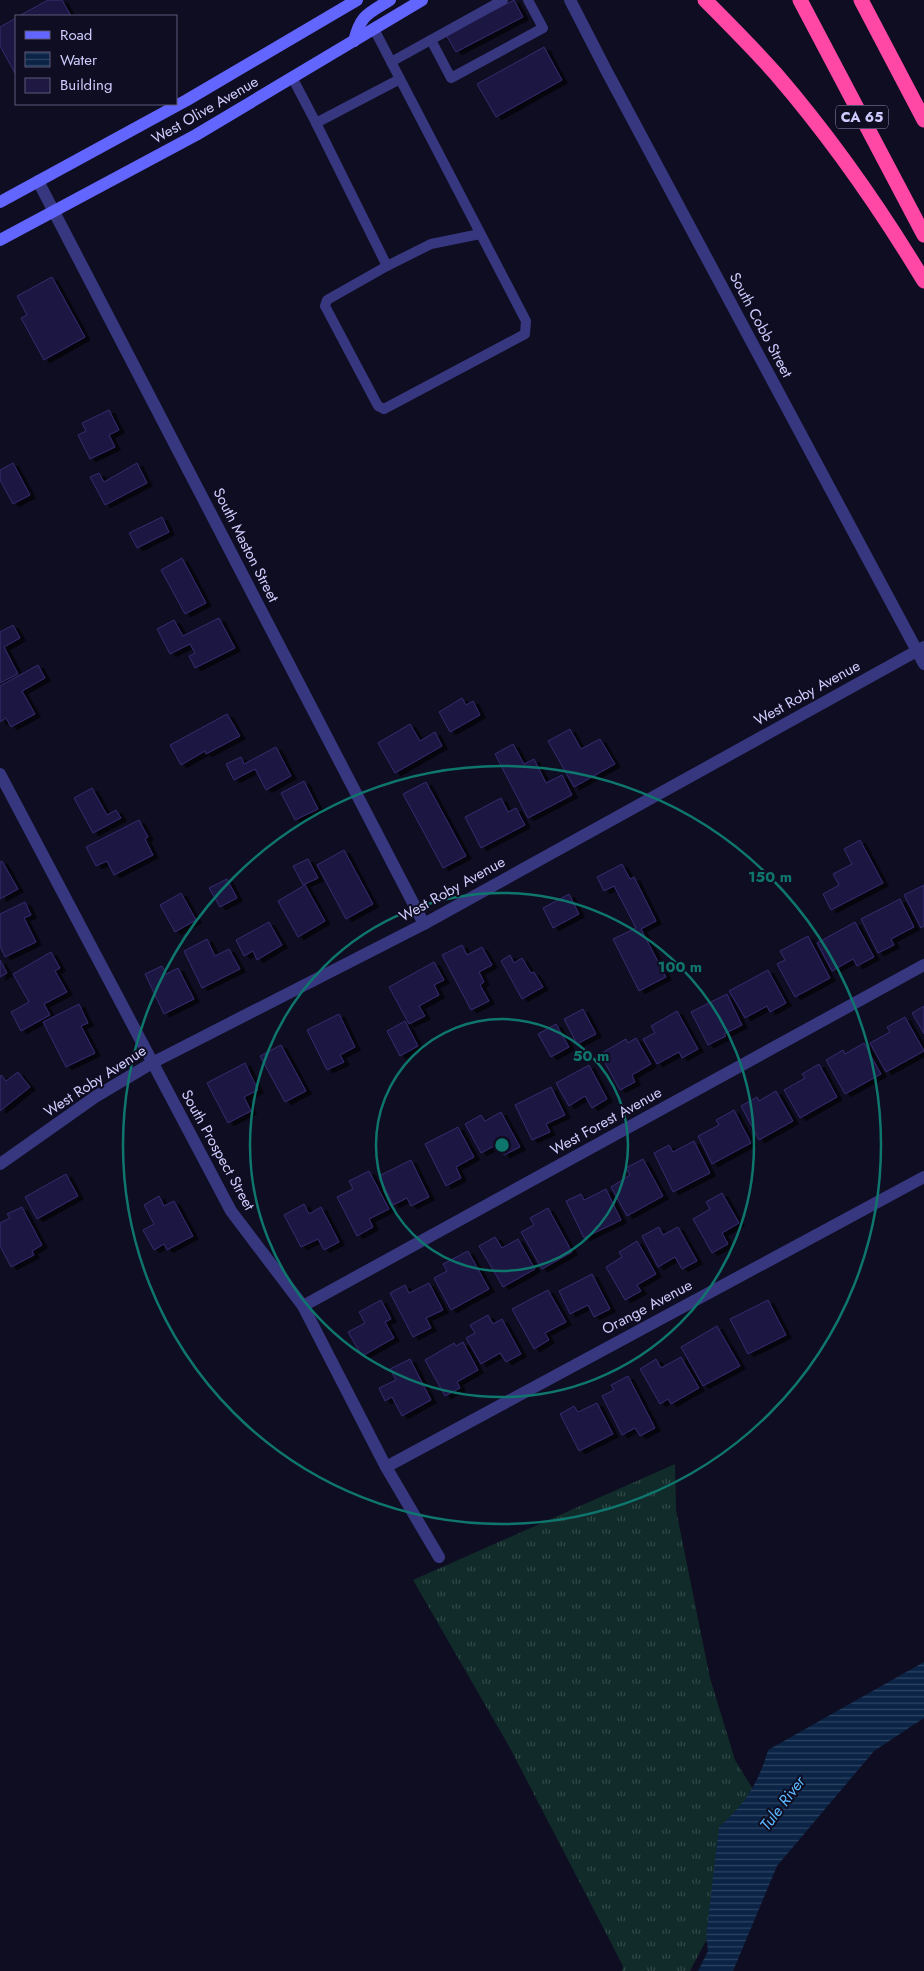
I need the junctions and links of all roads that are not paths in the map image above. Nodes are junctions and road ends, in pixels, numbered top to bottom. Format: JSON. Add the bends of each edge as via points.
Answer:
{"nodes":[{"id":1,"x":357,"y":0,"type":"edge"},
{"id":2,"x":390,"y":0,"type":"edge"},
{"id":3,"x":422,"y":0,"type":"edge"},
{"id":4,"x":503,"y":0,"type":"edge"},
{"id":5,"x":528,"y":0,"type":"edge"},
{"id":6,"x":570,"y":0,"type":"edge"},
{"id":7,"x":705,"y":0,"type":"edge"},
{"id":8,"x":800,"y":0,"type":"edge"},
{"id":9,"x":861,"y":0,"type":"edge"},
{"id":10,"x":374,"y":29,"type":"junction"},
{"id":11,"x":431,"y":40,"type":"junction"},
{"id":12,"x":354,"y":41,"type":"junction"},
{"id":13,"x":391,"y":62,"type":"junction"},
{"id":14,"x":293,"y":78,"type":"junction"},
{"id":15,"x":400,"y":79,"type":"junction"},
{"id":16,"x":178,"y":104,"type":"edge"},
{"id":17,"x":176,"y":105,"type":"edge"},
{"id":18,"x":924,"y":120,"type":"edge"},
{"id":19,"x":316,"y":123,"type":"junction"},
{"id":20,"x":38,"y":181,"type":"junction"},
{"id":21,"x":0,"y":202,"type":"edge"},
{"id":22,"x":54,"y":212,"type":"junction"},
{"id":23,"x":480,"y":234,"type":"junction"},
{"id":24,"x":924,"y":235,"type":"edge"},
{"id":25,"x":0,"y":240,"type":"edge"},
{"id":26,"x":388,"y":266,"type":"junction"},
{"id":27,"x":924,"y":281,"type":"edge"},
{"id":28,"x":920,"y":649,"type":"edge"},
{"id":29,"x":924,"y":664,"type":"edge"},
{"id":30,"x":0,"y":774,"type":"edge"},
{"id":31,"x":424,"y":924,"type":"junction"},
{"id":32,"x":924,"y":965,"type":"edge"},
{"id":33,"x":152,"y":1063,"type":"junction"},
{"id":34,"x":0,"y":1164,"type":"edge"},
{"id":35,"x":924,"y":1177,"type":"edge"},
{"id":36,"x":303,"y":1306,"type":"junction"},
{"id":37,"x":386,"y":1467,"type":"junction"},
{"id":38,"x":439,"y":1557,"type":"dead end"}],
"edges":[{"from":1,"to":16,"type":"main road","name":"West Olive Avenue"},
{"from":2,"to":12,"type":"main road","via":[[365,16]]},
{"from":3,"to":10,"type":"main road","name":"West Olive Avenue"},
{"from":4,"to":11,"type":"lane"},
{"from":5,"to":11,"type":"lane","via":[[543,28],[451,78]]},
{"from":6,"to":28,"type":"street","name":"South Cobb Street"},
{"from":7,"to":27,"type":"highway","via":[[775,73],[828,139],[870,196]]},
{"from":8,"to":24,"type":"highway","number":"CA 65"},
{"from":9,"to":18,"type":"highway"},
{"from":10,"to":12,"type":"main road","name":"West Olive Avenue"},
{"from":10,"to":13,"type":"lane"},
{"from":11,"to":13,"type":"lane"},
{"from":12,"to":14,"type":"main road","name":"West Olive Avenue"},
{"from":13,"to":15,"type":"lane"},
{"from":14,"to":19,"type":"lane"},
{"from":14,"to":22,"type":"main road","name":"West Olive Avenue"},
{"from":15,"to":19,"type":"lane"},
{"from":15,"to":23,"type":"lane"},
{"from":17,"to":20,"type":"main road","name":"West Olive Avenue"},
{"from":19,"to":26,"type":"lane"},
{"from":20,"to":21,"type":"main road","name":"West Olive Avenue"},
{"from":20,"to":22,"type":"street","name":"South Maston Street"},
{"from":22,"to":25,"type":"main road","name":"West Olive Avenue"},
{"from":22,"to":31,"type":"street","name":"South Maston Street"},
{"from":23,"to":26,"type":"lane","via":[[432,244]]},
{"from":23,"to":26,"type":"lane","via":[[526,321],[525,334],[384,409],[378,406],[325,306],[327,300]]},
{"from":28,"to":29,"type":"street","name":"South Cobb Street"},
{"from":28,"to":31,"type":"street","name":"West Roby Avenue"},
{"from":30,"to":33,"type":"street","name":"South Prospect Street"},
{"from":31,"to":33,"type":"street","name":"West Roby Avenue"},
{"from":32,"to":36,"type":"street","name":"West Forest Avenue"},
{"from":33,"to":34,"type":"street","name":"West Roby Avenue","via":[[95,1097]]},
{"from":33,"to":36,"type":"street","name":"South Prospect Street","via":[[231,1211]]},
{"from":35,"to":37,"type":"street","name":"Orange Avenue"},
{"from":36,"to":37,"type":"street","name":"South Prospect Street"},
{"from":37,"to":38,"type":"street","name":"South Prospect Street"}]}
